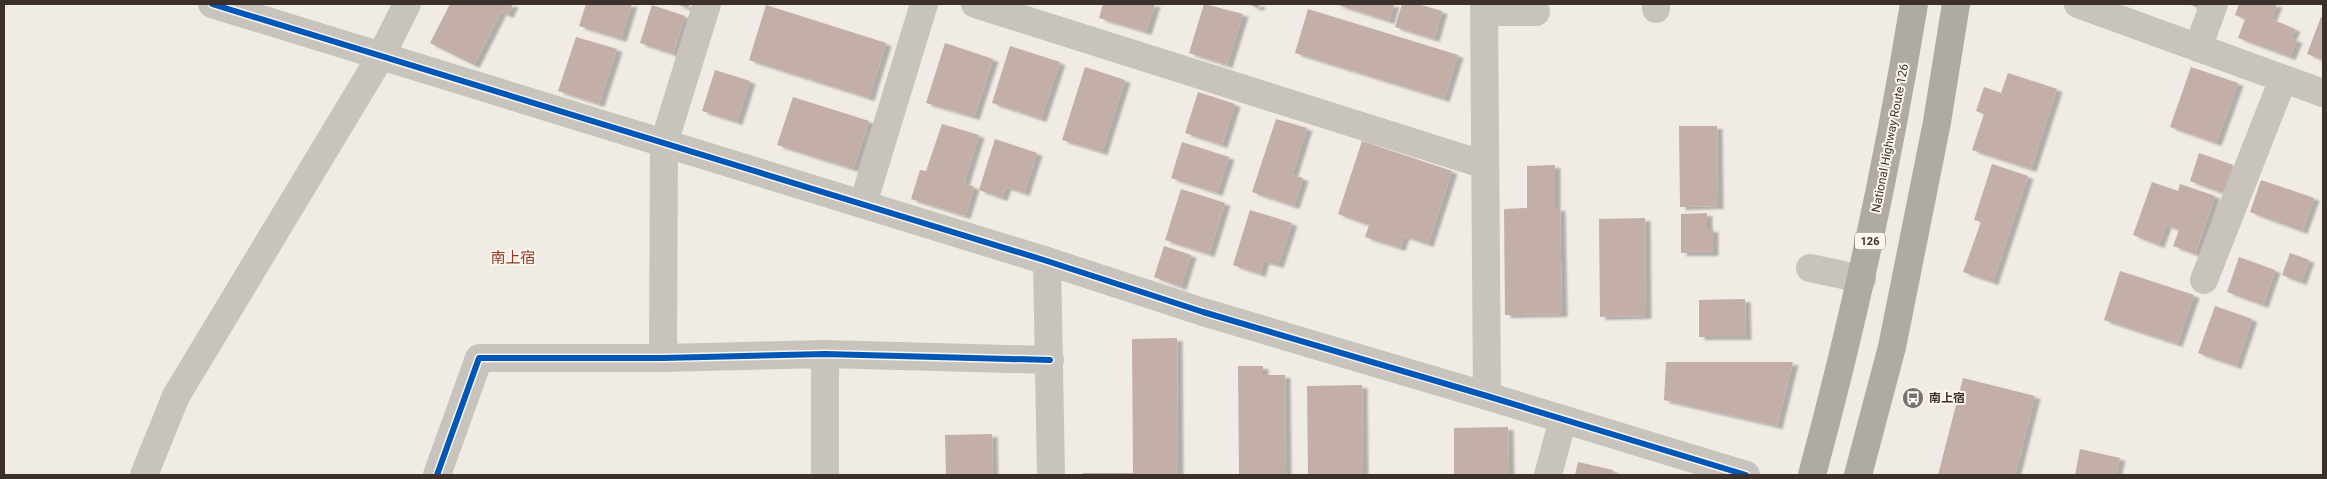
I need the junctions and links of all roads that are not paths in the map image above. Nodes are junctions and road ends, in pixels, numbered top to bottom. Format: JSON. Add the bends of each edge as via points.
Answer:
{"nodes":[{"id":1,"x":212,"y":4,"type":"edge"},
{"id":2,"x":407,"y":4,"type":"edge"},
{"id":3,"x":707,"y":4,"type":"edge"},
{"id":4,"x":924,"y":4,"type":"edge"},
{"id":5,"x":975,"y":4,"type":"edge"},
{"id":6,"x":1914,"y":4,"type":"edge"},
{"id":7,"x":1956,"y":4,"type":"edge"},
{"id":8,"x":2078,"y":4,"type":"edge"},
{"id":9,"x":2214,"y":4,"type":"edge"},
{"id":10,"x":1484,"y":8,"type":"edge"},
{"id":11,"x":1536,"y":12,"type":"dead end"},
{"id":12,"x":2198,"y":48,"type":"junction"},
{"id":13,"x":381,"y":56,"type":"junction"},
{"id":14,"x":2283,"y":79,"type":"junction"},
{"id":15,"x":2323,"y":93,"type":"edge"},
{"id":16,"x":664,"y":143,"type":"junction"},
{"id":17,"x":1485,"y":165,"type":"junction"},
{"id":18,"x":863,"y":204,"type":"junction"},
{"id":19,"x":1047,"y":261,"type":"junction"},
{"id":20,"x":1810,"y":268,"type":"dead end"},
{"id":21,"x":1862,"y":279,"type":"junction"},
{"id":22,"x":2204,"y":280,"type":"dead end"},
{"id":23,"x":825,"y":354,"type":"junction"},
{"id":24,"x":663,"y":358,"type":"junction"},
{"id":25,"x":1050,"y":360,"type":"junction"},
{"id":26,"x":1487,"y":396,"type":"junction"},
{"id":27,"x":1563,"y":419,"type":"junction"},
{"id":28,"x":144,"y":475,"type":"edge"},
{"id":29,"x":437,"y":475,"type":"edge"},
{"id":30,"x":825,"y":475,"type":"edge"},
{"id":31,"x":1051,"y":475,"type":"edge"},
{"id":32,"x":1548,"y":475,"type":"edge"},
{"id":33,"x":1746,"y":475,"type":"edge"},
{"id":34,"x":1812,"y":475,"type":"edge"},
{"id":35,"x":1858,"y":475,"type":"edge"}],
"edges":[{"from":1,"to":13,"type":"street"},
{"from":2,"to":13,"type":"street"},
{"from":3,"to":16,"type":"street"},
{"from":4,"to":18,"type":"street"},
{"from":5,"to":17,"type":"street"},
{"from":6,"to":21,"type":"highway","name":"National Highway Route 126","number":"126"},
{"from":7,"to":35,"type":"highway","via":[[1937,122],[1892,347]]},
{"from":8,"to":12,"type":"street"},
{"from":9,"to":12,"type":"street"},
{"from":10,"to":11,"type":"street"},
{"from":10,"to":17,"type":"street"},
{"from":12,"to":14,"type":"street"},
{"from":13,"to":16,"type":"street"},
{"from":13,"to":28,"type":"street","via":[[176,396]]},
{"from":14,"to":15,"type":"street"},
{"from":14,"to":22,"type":"street"},
{"from":16,"to":18,"type":"street"},
{"from":16,"to":24,"type":"street"},
{"from":17,"to":26,"type":"street"},
{"from":18,"to":19,"type":"street"},
{"from":19,"to":25,"type":"street"},
{"from":19,"to":26,"type":"street","via":[[1203,312]]},
{"from":20,"to":21,"type":"street"},
{"from":21,"to":34,"type":"highway","name":"National Highway Route 126","number":"126"},
{"from":23,"to":24,"type":"street"},
{"from":23,"to":25,"type":"street"},
{"from":23,"to":30,"type":"street"},
{"from":24,"to":29,"type":"street","via":[[479,358]]},
{"from":25,"to":31,"type":"street"},
{"from":26,"to":27,"type":"street"},
{"from":27,"to":32,"type":"street"},
{"from":27,"to":33,"type":"street"}]}
